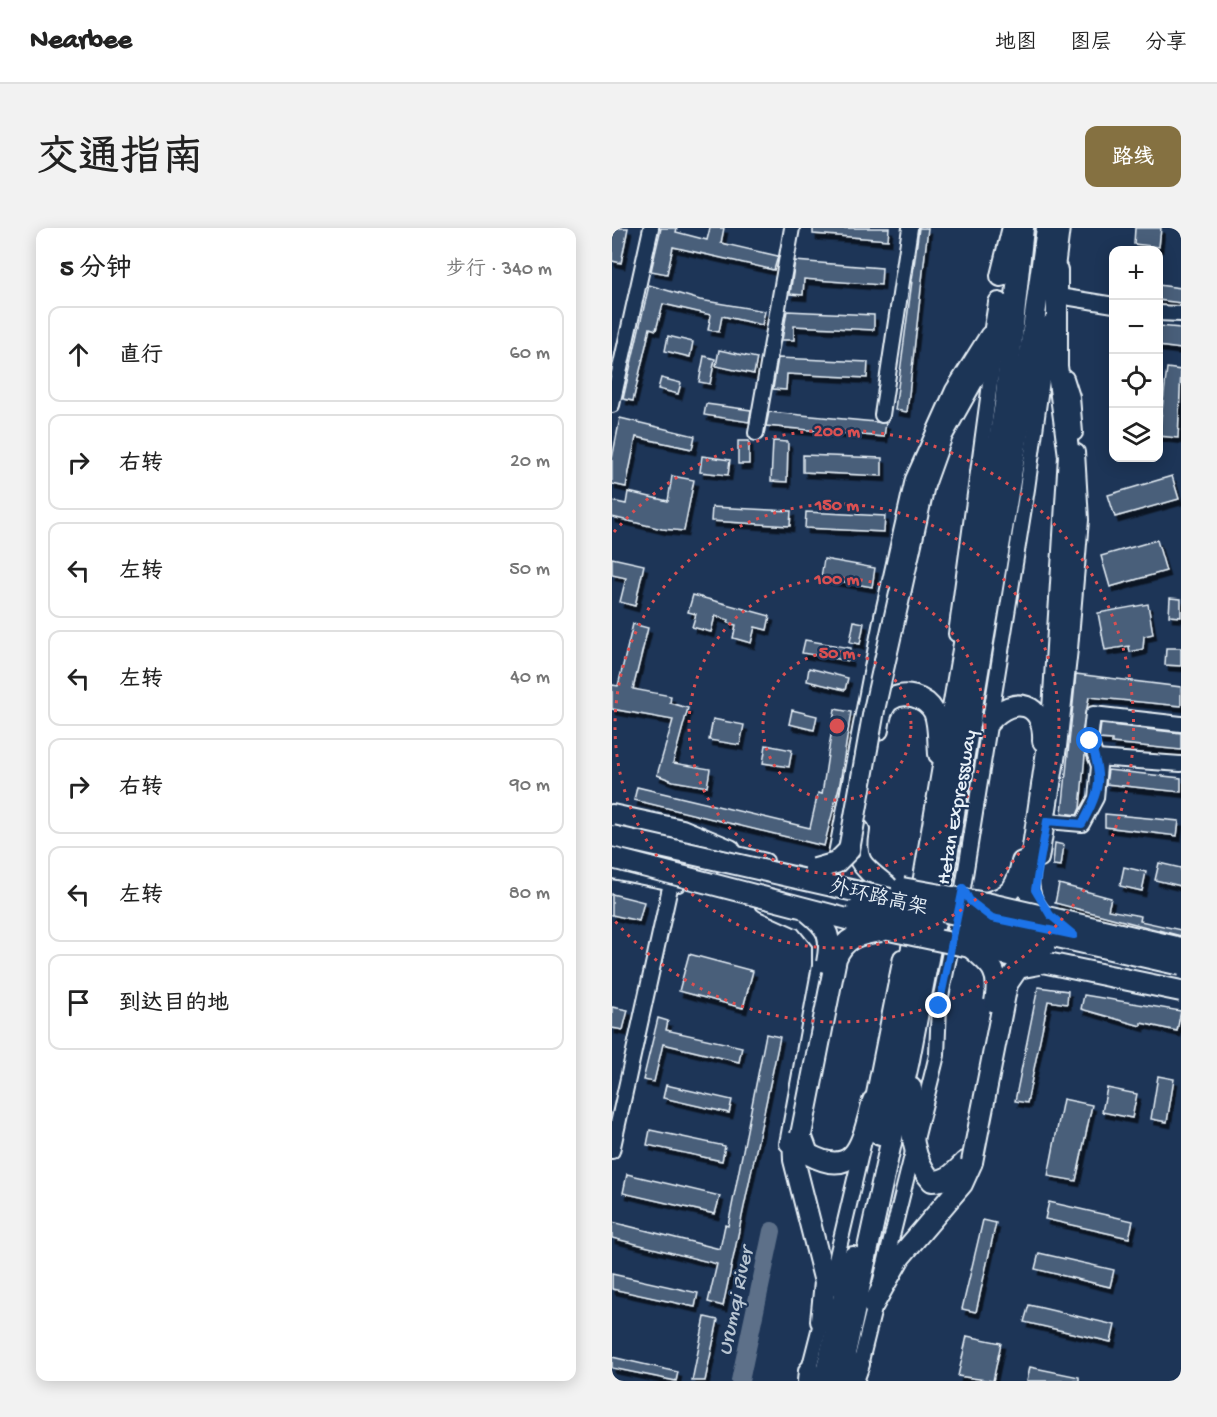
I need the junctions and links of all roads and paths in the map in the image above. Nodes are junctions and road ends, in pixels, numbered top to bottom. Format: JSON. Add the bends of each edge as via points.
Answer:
{"nodes":[{"id":1,"x":651,"y":228,"type":"edge"},
{"id":2,"x":792,"y":228,"type":"edge"},
{"id":3,"x":910,"y":228,"type":"edge"},
{"id":4,"x":1007,"y":228,"type":"edge"},
{"id":5,"x":1013,"y":228,"type":"edge"},
{"id":6,"x":1023,"y":228,"type":"edge"},
{"id":7,"x":1047,"y":228,"type":"edge"},
{"id":8,"x":1052,"y":228,"type":"edge"},
{"id":9,"x":1062,"y":228,"type":"edge"},
{"id":10,"x":1057,"y":267,"type":"junction"},
{"id":11,"x":1001,"y":276,"type":"junction"},
{"id":12,"x":1059,"y":296,"type":"junction"},
{"id":13,"x":1109,"y":304,"type":"edge"},
{"id":14,"x":998,"y":308,"type":"junction"},
{"id":15,"x":1163,"y":313,"type":"edge"},
{"id":16,"x":1181,"y":314,"type":"edge"},
{"id":17,"x":1056,"y":337,"type":"junction"},
{"id":18,"x":612,"y":405,"type":"edge"},
{"id":19,"x":882,"y":415,"type":"dead end"},
{"id":20,"x":756,"y":433,"type":"dead end"},
{"id":21,"x":997,"y":715,"type":"junction"},
{"id":22,"x":1181,"y":724,"type":"edge"},
{"id":23,"x":939,"y":757,"type":"junction"},
{"id":24,"x":1096,"y":758,"type":"junction"},
{"id":25,"x":1181,"y":764,"type":"edge"},
{"id":26,"x":612,"y":815,"type":"edge"},
{"id":27,"x":1047,"y":821,"type":"junction"},
{"id":28,"x":612,"y":823,"type":"edge"},
{"id":29,"x":612,"y":830,"type":"edge"},
{"id":30,"x":612,"y":836,"type":"edge"},
{"id":31,"x":730,"y":850,"type":"junction"},
{"id":32,"x":612,"y":853,"type":"edge"},
{"id":33,"x":612,"y":858,"type":"edge"},
{"id":34,"x":612,"y":869,"type":"edge"},
{"id":35,"x":823,"y":873,"type":"junction"},
{"id":36,"x":701,"y":881,"type":"junction"},
{"id":37,"x":671,"y":883,"type":"junction"},
{"id":38,"x":887,"y":886,"type":"junction"},
{"id":39,"x":963,"y":888,"type":"junction"},
{"id":40,"x":914,"y":889,"type":"junction"},
{"id":41,"x":750,"y":898,"type":"junction"},
{"id":42,"x":986,"y":903,"type":"junction"},
{"id":43,"x":806,"y":910,"type":"junction"},
{"id":44,"x":1044,"y":917,"type":"junction"},
{"id":45,"x":890,"y":930,"type":"junction"},
{"id":46,"x":1074,"y":935,"type":"junction"},
{"id":47,"x":970,"y":947,"type":"junction"},
{"id":48,"x":1181,"y":948,"type":"edge"},
{"id":49,"x":902,"y":951,"type":"junction"},
{"id":50,"x":950,"y":957,"type":"junction"},
{"id":51,"x":1181,"y":957,"type":"edge"},
{"id":52,"x":1048,"y":963,"type":"junction"},
{"id":53,"x":1181,"y":965,"type":"edge"},
{"id":54,"x":1181,"y":978,"type":"edge"},
{"id":55,"x":1181,"y":991,"type":"edge"},
{"id":56,"x":1181,"y":999,"type":"edge"},
{"id":57,"x":909,"y":1060,"type":"junction"},
{"id":58,"x":873,"y":1101,"type":"junction"},
{"id":59,"x":797,"y":1135,"type":"junction"},
{"id":60,"x":914,"y":1146,"type":"junction"},
{"id":61,"x":612,"y":1151,"type":"edge"},
{"id":62,"x":968,"y":1162,"type":"junction"},
{"id":63,"x":800,"y":1186,"type":"junction"},
{"id":64,"x":873,"y":1305,"type":"junction"},
{"id":65,"x":821,"y":1321,"type":"junction"},
{"id":66,"x":856,"y":1376,"type":"edge"},
{"id":67,"x":812,"y":1379,"type":"edge"},
{"id":68,"x":839,"y":1381,"type":"edge"}],
"edges":[{"from":1,"to":18,"type":"street"},
{"from":2,"to":20,"type":"street"},
{"from":3,"to":19,"type":"street"},
{"from":4,"to":11,"type":"street"},
{"from":5,"to":11,"type":"highway"},
{"from":6,"to":67,"type":"highway","name":"Hetan Expressway","via":[[1005,404],[873,1175]]},
{"from":7,"to":57,"type":"highway","name":"Hetan Expressway","via":[[1022,410],[944,879]]},
{"from":8,"to":10,"type":"highway"},
{"from":9,"to":10,"type":"street"},
{"from":10,"to":12,"type":"highway"},
{"from":10,"to":21,"type":"street"},
{"from":11,"to":14,"type":"street"},
{"from":12,"to":13,"type":"street"},
{"from":12,"to":17,"type":"highway"},
{"from":14,"to":23,"type":"street","via":[[991,385]]},
{"from":14,"to":35,"type":"street","via":[[985,340],[953,390],[914,479],[879,628],[839,843]]},
{"from":14,"to":35,"type":"highway","bridge":true,"via":[[992,346],[942,435],[924,485],[874,710],[849,850]]},
{"from":15,"to":16,"type":"street"},
{"from":17,"to":27,"type":"street","via":[[1072,397],[1081,520],[1059,747]]},
{"from":17,"to":44,"type":"highway","via":[[1069,456],[1051,738],[1028,881],[1036,910]]},
{"from":21,"to":39,"type":"street"},
{"from":21,"to":42,"type":"highway","via":[[1016,705],[1029,707],[1044,728],[1018,882],[1010,892]]},
{"from":22,"to":24,"type":"street","via":[[1093,714],[1090,741]]},
{"from":23,"to":38,"type":"highway","via":[[937,726],[928,703],[902,696],[889,701],[879,722],[856,847],[858,860]]},
{"from":23,"to":40,"type":"street"},
{"from":24,"to":25,"type":"street"},
{"from":24,"to":27,"type":"street","via":[[1096,798],[1082,824]]},
{"from":26,"to":31,"type":"highway","via":[[682,830]]},
{"from":27,"to":46,"type":"street","via":[[1035,890],[1050,915]]},
{"from":28,"to":35,"type":"street"},
{"from":29,"to":31,"type":"highway"},
{"from":30,"to":53,"type":"highway","name":"外环路高架","bridge":true},
{"from":31,"to":35,"type":"highway"},
{"from":32,"to":54,"type":"highway","name":"外环路高架","bridge":true,"via":[[773,892]]},
{"from":33,"to":36,"type":"highway","bridge":true},
{"from":34,"to":36,"type":"highway","bridge":true},
{"from":34,"to":37,"type":"street"},
{"from":35,"to":38,"type":"highway"},
{"from":35,"to":40,"type":"street","via":[[901,893]]},
{"from":36,"to":43,"type":"highway","bridge":true},
{"from":37,"to":41,"type":"street"},
{"from":37,"to":61,"type":"street"},
{"from":38,"to":42,"type":"highway","bridge":true},
{"from":39,"to":46,"type":"street","via":[[970,901],[992,918]]},
{"from":39,"to":50,"type":"street"},
{"from":40,"to":49,"type":"street"},
{"from":41,"to":49,"type":"street","via":[[889,934]]},
{"from":41,"to":63,"type":"street","via":[[803,922],[820,943],[820,966],[787,1136],[787,1164]]},
{"from":42,"to":44,"type":"highway","bridge":true},
{"from":43,"to":45,"type":"highway","bridge":true},
{"from":43,"to":59,"type":"highway","bridge":true,"via":[[823,925],[831,944]]},
{"from":44,"to":48,"type":"highway","bridge":true},
{"from":45,"to":47,"type":"highway","bridge":true},
{"from":45,"to":59,"type":"highway","bridge":true,"via":[[858,934],[841,946]]},
{"from":46,"to":51,"type":"street"},
{"from":47,"to":52,"type":"highway","bridge":true},
{"from":47,"to":62,"type":"highway","bridge":true,"via":[[994,970],[998,982]]},
{"from":49,"to":58,"type":"street"},
{"from":50,"to":56,"type":"street","via":[[981,952]]},
{"from":50,"to":60,"type":"street","via":[[939,1006],[937,1054]]},
{"from":52,"to":55,"type":"highway","bridge":true},
{"from":52,"to":62,"type":"highway","bridge":true,"via":[[1018,968],[1007,984]]},
{"from":57,"to":60,"type":"highway"},
{"from":57,"to":68,"type":"highway","name":"Hetan Expressway"},
{"from":58,"to":59,"type":"highway","via":[[859,1150],[844,1163],[824,1163],[808,1154]]},
{"from":58,"to":65,"type":"street"},
{"from":59,"to":63,"type":"highway","via":[[794,1160]]},
{"from":60,"to":62,"type":"highway","via":[[921,1169],[932,1180],[952,1176]]},
{"from":60,"to":64,"type":"street"},
{"from":62,"to":64,"type":"highway","via":[[963,1184],[900,1257]]},
{"from":63,"to":65,"type":"highway","via":[[825,1282]]},
{"from":64,"to":66,"type":"street"},
{"from":65,"to":67,"type":"street"}]}
